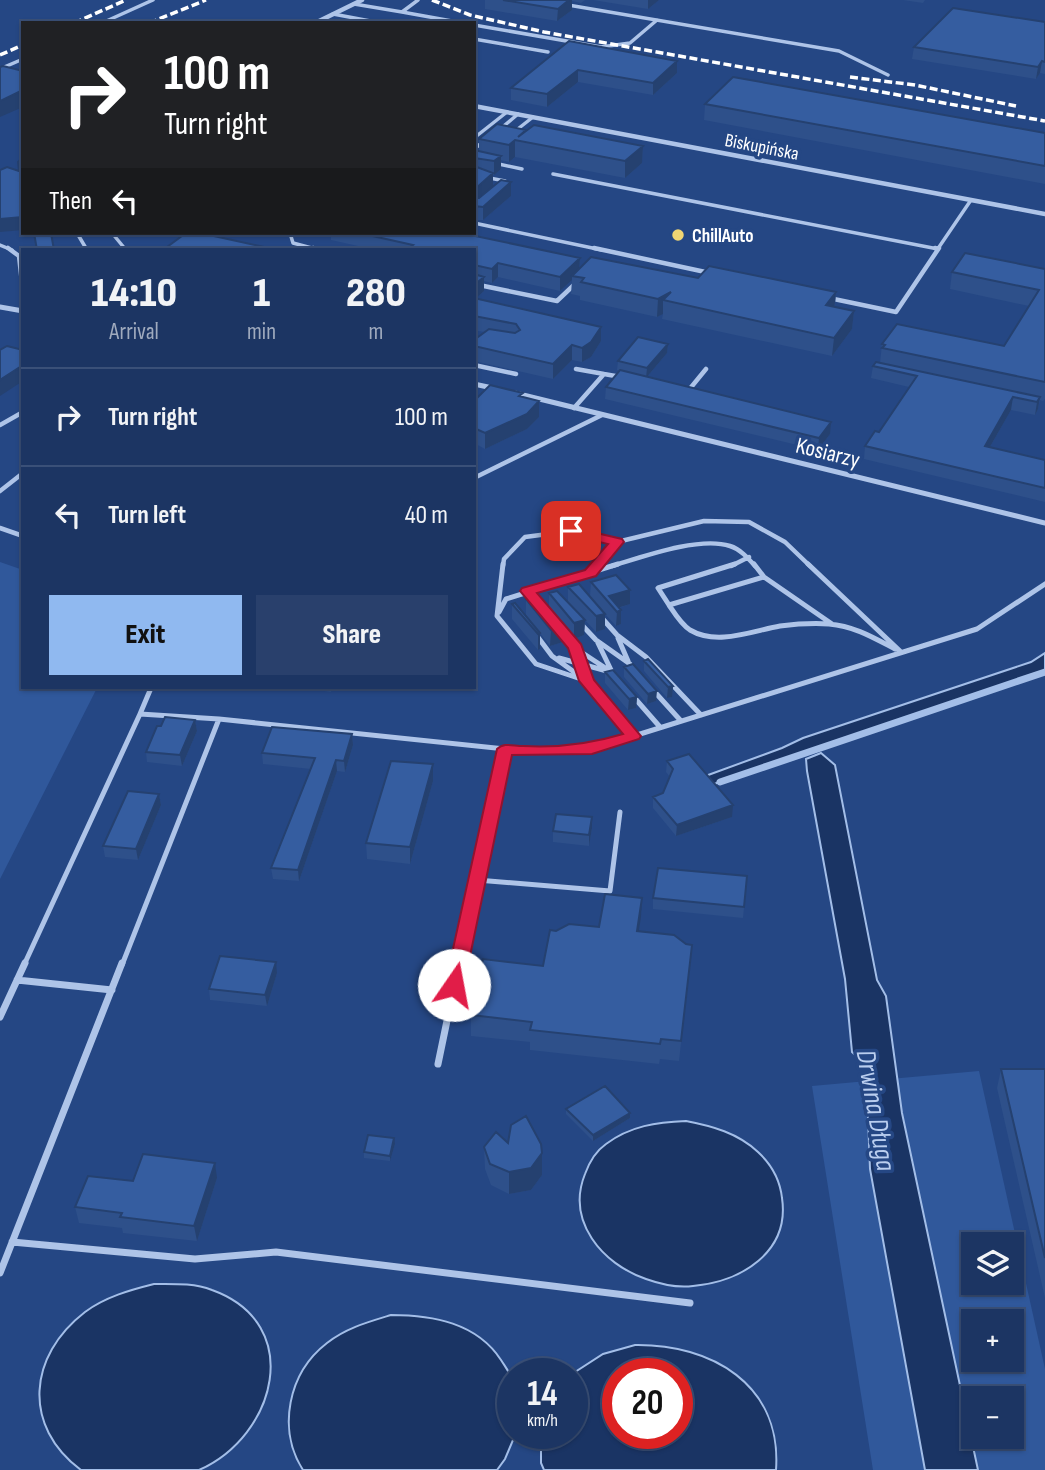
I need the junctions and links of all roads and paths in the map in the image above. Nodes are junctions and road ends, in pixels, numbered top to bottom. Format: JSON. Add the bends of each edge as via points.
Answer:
{"nodes":[{"id":1,"x":153,"y":0,"type":"edge"},
{"id":2,"x":362,"y":0,"type":"edge"},
{"id":3,"x":418,"y":0,"type":"edge"},
{"id":4,"x":354,"y":4,"type":"junction"},
{"id":5,"x":566,"y":4,"type":"edge"},
{"id":6,"x":402,"y":12,"type":"junction"},
{"id":7,"x":333,"y":14,"type":"junction"},
{"id":8,"x":657,"y":20,"type":"junction"},
{"id":9,"x":106,"y":21,"type":"edge"},
{"id":10,"x":319,"y":21,"type":"edge"},
{"id":11,"x":366,"y":21,"type":"edge"},
{"id":12,"x":452,"y":21,"type":"edge"},
{"id":13,"x":476,"y":25,"type":"edge"},
{"id":14,"x":476,"y":39,"type":"edge"},
{"id":15,"x":548,"y":52,"type":"dead end"},
{"id":16,"x":21,"y":59,"type":"edge"},
{"id":17,"x":0,"y":69,"type":"edge"},
{"id":18,"x":888,"y":75,"type":"dead end"},
{"id":19,"x":476,"y":106,"type":"edge"},
{"id":20,"x":507,"y":112,"type":"junction"},
{"id":21,"x":518,"y":114,"type":"junction"},
{"id":22,"x":534,"y":117,"type":"junction"},
{"id":23,"x":513,"y":133,"type":"edge"},
{"id":24,"x":501,"y":135,"type":"edge"},
{"id":25,"x":476,"y":136,"type":"edge"},
{"id":26,"x":490,"y":136,"type":"junction"},
{"id":27,"x":476,"y":147,"type":"edge"},
{"id":28,"x":486,"y":162,"type":"edge"},
{"id":29,"x":522,"y":169,"type":"dead end"},
{"id":30,"x":553,"y":174,"type":"dead end"},
{"id":31,"x":476,"y":175,"type":"edge"},
{"id":32,"x":498,"y":191,"type":"edge"},
{"id":33,"x":971,"y":200,"type":"junction"},
{"id":34,"x":1045,"y":214,"type":"edge"},
{"id":35,"x":476,"y":223,"type":"edge"},
{"id":36,"x":291,"y":235,"type":"edge"},
{"id":37,"x":0,"y":245,"type":"edge"},
{"id":38,"x":312,"y":248,"type":"edge"},
{"id":39,"x":938,"y":249,"type":"junction"},
{"id":40,"x":608,"y":251,"type":"junction"},
{"id":41,"x":600,"y":260,"type":"edge"},
{"id":42,"x":713,"y":273,"type":"edge"},
{"id":43,"x":21,"y":274,"type":"edge"},
{"id":44,"x":582,"y":276,"type":"edge"},
{"id":45,"x":476,"y":284,"type":"edge"},
{"id":46,"x":818,"y":295,"type":"edge"},
{"id":47,"x":0,"y":307,"type":"edge"},
{"id":48,"x":21,"y":311,"type":"edge"},
{"id":49,"x":476,"y":365,"type":"edge"},
{"id":50,"x":576,"y":369,"type":"dead end"},
{"id":51,"x":706,"y":369,"type":"dead end"},
{"id":52,"x":516,"y":374,"type":"edge"},
{"id":53,"x":604,"y":374,"type":"junction"},
{"id":54,"x":628,"y":379,"type":"edge"},
{"id":55,"x":476,"y":384,"type":"edge"},
{"id":56,"x":676,"y":389,"type":"edge"},
{"id":57,"x":499,"y":390,"type":"edge"},
{"id":58,"x":688,"y":391,"type":"junction"},
{"id":59,"x":512,"y":393,"type":"edge"},
{"id":60,"x":700,"y":394,"type":"edge"},
{"id":61,"x":574,"y":408,"type":"junction"},
{"id":62,"x":21,"y":413,"type":"edge"},
{"id":63,"x":602,"y":415,"type":"junction"},
{"id":64,"x":0,"y":425,"type":"edge"},
{"id":65,"x":21,"y":475,"type":"edge"},
{"id":66,"x":476,"y":477,"type":"edge"},
{"id":67,"x":0,"y":491,"type":"edge"},
{"id":68,"x":1045,"y":523,"type":"edge"},
{"id":69,"x":0,"y":528,"type":"edge"},
{"id":70,"x":21,"y":535,"type":"edge"},
{"id":71,"x":617,"y":542,"type":"junction"},
{"id":72,"x":749,"y":557,"type":"junction"},
{"id":73,"x":590,"y":573,"type":"junction"},
{"id":74,"x":764,"y":577,"type":"junction"},
{"id":75,"x":568,"y":579,"type":"junction"},
{"id":76,"x":1045,"y":584,"type":"edge"},
{"id":77,"x":545,"y":586,"type":"junction"},
{"id":78,"x":576,"y":588,"type":"edge"},
{"id":79,"x":527,"y":591,"type":"junction"},
{"id":80,"x":554,"y":595,"type":"edge"},
{"id":81,"x":506,"y":599,"type":"junction"},
{"id":82,"x":535,"y":600,"type":"edge"},
{"id":83,"x":668,"y":605,"type":"junction"},
{"id":84,"x":593,"y":607,"type":"edge"},
{"id":85,"x":513,"y":608,"type":"edge"},
{"id":86,"x":496,"y":616,"type":"junction"},
{"id":87,"x":551,"y":619,"type":"edge"},
{"id":88,"x":579,"y":622,"type":"edge"},
{"id":89,"x":832,"y":624,"type":"junction"},
{"id":90,"x":529,"y":627,"type":"edge"},
{"id":91,"x":617,"y":635,"type":"junction"},
{"id":92,"x":596,"y":640,"type":"junction"},
{"id":93,"x":575,"y":648,"type":"junction"},
{"id":94,"x":901,"y":652,"type":"junction"},
{"id":95,"x":552,"y":656,"type":"junction"},
{"id":96,"x":581,"y":664,"type":"junction"},
{"id":97,"x":630,"y":664,"type":"junction"},
{"id":98,"x":613,"y":673,"type":"junction"},
{"id":99,"x":638,"y":674,"type":"edge"},
{"id":100,"x":587,"y":681,"type":"junction"},
{"id":101,"x":621,"y":682,"type":"edge"},
{"id":102,"x":647,"y":683,"type":"edge"},
{"id":103,"x":151,"y":689,"type":"edge"},
{"id":104,"x":629,"y":691,"type":"edge"},
{"id":105,"x":140,"y":714,"type":"junction"},
{"id":106,"x":701,"y":715,"type":"junction"},
{"id":107,"x":219,"y":719,"type":"junction"},
{"id":108,"x":681,"y":721,"type":"junction"},
{"id":109,"x":660,"y":727,"type":"junction"},
{"id":110,"x":633,"y":736,"type":"junction"},
{"id":111,"x":505,"y":749,"type":"junction"},
{"id":112,"x":620,"y":812,"type":"dead end"},
{"id":113,"x":477,"y":880,"type":"junction"},
{"id":114,"x":17,"y":980,"type":"junction"},
{"id":115,"x":112,"y":990,"type":"junction"},
{"id":116,"x":0,"y":1017,"type":"edge"},
{"id":117,"x":438,"y":1064,"type":"dead end"},
{"id":118,"x":12,"y":1242,"type":"junction"},
{"id":119,"x":0,"y":1273,"type":"edge"},
{"id":120,"x":690,"y":1303,"type":"dead end"}],
"edges":[{"from":1,"to":9,"type":"lane"},
{"from":2,"to":4,"type":"street"},
{"from":3,"to":6,"type":"lane"},
{"from":4,"to":6,"type":"lane"},
{"from":4,"to":7,"type":"street"},
{"from":5,"to":8,"type":"lane"},
{"from":6,"to":12,"type":"lane"},
{"from":7,"to":10,"type":"street"},
{"from":7,"to":11,"type":"lane"},
{"from":8,"to":13,"type":"lane","via":[[630,43],[601,47]]},
{"from":8,"to":18,"type":"lane","via":[[839,51]]},
{"from":14,"to":15,"type":"lane"},
{"from":16,"to":17,"type":"lane"},
{"from":19,"to":20,"type":"street","name":"Biskupińska"},
{"from":20,"to":21,"type":"street","name":"Biskupińska"},
{"from":20,"to":25,"type":"lane"},
{"from":21,"to":22,"type":"street","name":"Biskupińska"},
{"from":21,"to":26,"type":"lane"},
{"from":22,"to":23,"type":"lane"},
{"from":22,"to":33,"type":"street","name":"Biskupińska"},
{"from":24,"to":26,"type":"lane"},
{"from":26,"to":27,"type":"lane"},
{"from":28,"to":29,"type":"lane"},
{"from":30,"to":39,"type":"lane"},
{"from":31,"to":32,"type":"lane","via":[[508,182]]},
{"from":33,"to":34,"type":"street","name":"Biskupińska"},
{"from":33,"to":39,"type":"lane"},
{"from":35,"to":40,"type":"lane"},
{"from":36,"to":38,"type":"lane","via":[[293,243]]},
{"from":37,"to":43,"type":"lane","via":[[19,256]]},
{"from":39,"to":46,"type":"lane","via":[[896,312]]},
{"from":40,"to":41,"type":"lane"},
{"from":40,"to":42,"type":"lane"},
{"from":44,"to":45,"type":"lane","via":[[556,301]]},
{"from":47,"to":48,"type":"street"},
{"from":49,"to":52,"type":"lane"},
{"from":50,"to":53,"type":"lane"},
{"from":51,"to":58,"type":"lane"},
{"from":53,"to":54,"type":"lane"},
{"from":53,"to":61,"type":"lane"},
{"from":55,"to":57,"type":"street"},
{"from":56,"to":58,"type":"lane"},
{"from":58,"to":60,"type":"lane"},
{"from":59,"to":61,"type":"street","name":"Kosiarzy"},
{"from":61,"to":63,"type":"street","name":"Kosiarzy"},
{"from":62,"to":64,"type":"lane"},
{"from":63,"to":66,"type":"lane"},
{"from":63,"to":68,"type":"street","name":"Kosiarzy"},
{"from":65,"to":67,"type":"lane"},
{"from":69,"to":70,"type":"lane"},
{"from":71,"to":73,"type":"lane"},
{"from":71,"to":86,"type":"lane","via":[[571,531],[525,537],[504,559]]},
{"from":71,"to":94,"type":"lane","via":[[704,521],[749,522],[785,542]]},
{"from":72,"to":73,"type":"lane","via":[[727,544],[694,545]]},
{"from":72,"to":74,"type":"lane"},
{"from":72,"to":83,"type":"lane","via":[[725,569],[658,587]]},
{"from":73,"to":75,"type":"lane"},
{"from":74,"to":83,"type":"lane"},
{"from":74,"to":89,"type":"lane"},
{"from":75,"to":77,"type":"lane"},
{"from":75,"to":78,"type":"lane"},
{"from":76,"to":94,"type":"lane","via":[[976,629]]},
{"from":77,"to":79,"type":"lane"},
{"from":77,"to":80,"type":"lane"},
{"from":79,"to":81,"type":"lane"},
{"from":79,"to":82,"type":"lane"},
{"from":81,"to":85,"type":"lane"},
{"from":81,"to":86,"type":"lane"},
{"from":83,"to":89,"type":"lane","via":[[675,618],[698,635],[731,638],[780,627]]},
{"from":84,"to":91,"type":"lane"},
{"from":86,"to":100,"type":"lane","via":[[536,664]]},
{"from":87,"to":93,"type":"lane"},
{"from":88,"to":92,"type":"lane"},
{"from":89,"to":94,"type":"lane","via":[[854,629]]},
{"from":90,"to":95,"type":"lane"},
{"from":91,"to":97,"type":"lane"},
{"from":91,"to":106,"type":"lane","via":[[646,657]]},
{"from":92,"to":97,"type":"lane"},
{"from":92,"to":98,"type":"lane"},
{"from":93,"to":96,"type":"lane"},
{"from":93,"to":98,"type":"lane"},
{"from":94,"to":106,"type":"lane"},
{"from":95,"to":96,"type":"lane"},
{"from":95,"to":100,"type":"lane"},
{"from":96,"to":98,"type":"lane"},
{"from":96,"to":100,"type":"lane"},
{"from":97,"to":99,"type":"lane"},
{"from":98,"to":101,"type":"lane"},
{"from":100,"to":110,"type":"lane"},
{"from":102,"to":108,"type":"lane"},
{"from":103,"to":105,"type":"lane"},
{"from":104,"to":109,"type":"lane"},
{"from":105,"to":107,"type":"lane"},
{"from":105,"to":114,"type":"lane"},
{"from":106,"to":108,"type":"lane"},
{"from":107,"to":111,"type":"lane"},
{"from":107,"to":115,"type":"lane"},
{"from":108,"to":109,"type":"lane"},
{"from":109,"to":110,"type":"lane"},
{"from":110,"to":111,"type":"lane","via":[[592,749]]},
{"from":111,"to":113,"type":"lane"},
{"from":112,"to":113,"type":"lane","via":[[610,891]]},
{"from":113,"to":117,"type":"lane"},
{"from":114,"to":115,"type":"lane"},
{"from":114,"to":116,"type":"lane"},
{"from":115,"to":118,"type":"lane"},
{"from":118,"to":119,"type":"lane"},
{"from":118,"to":120,"type":"lane","via":[[195,1259],[276,1252]]}]}
